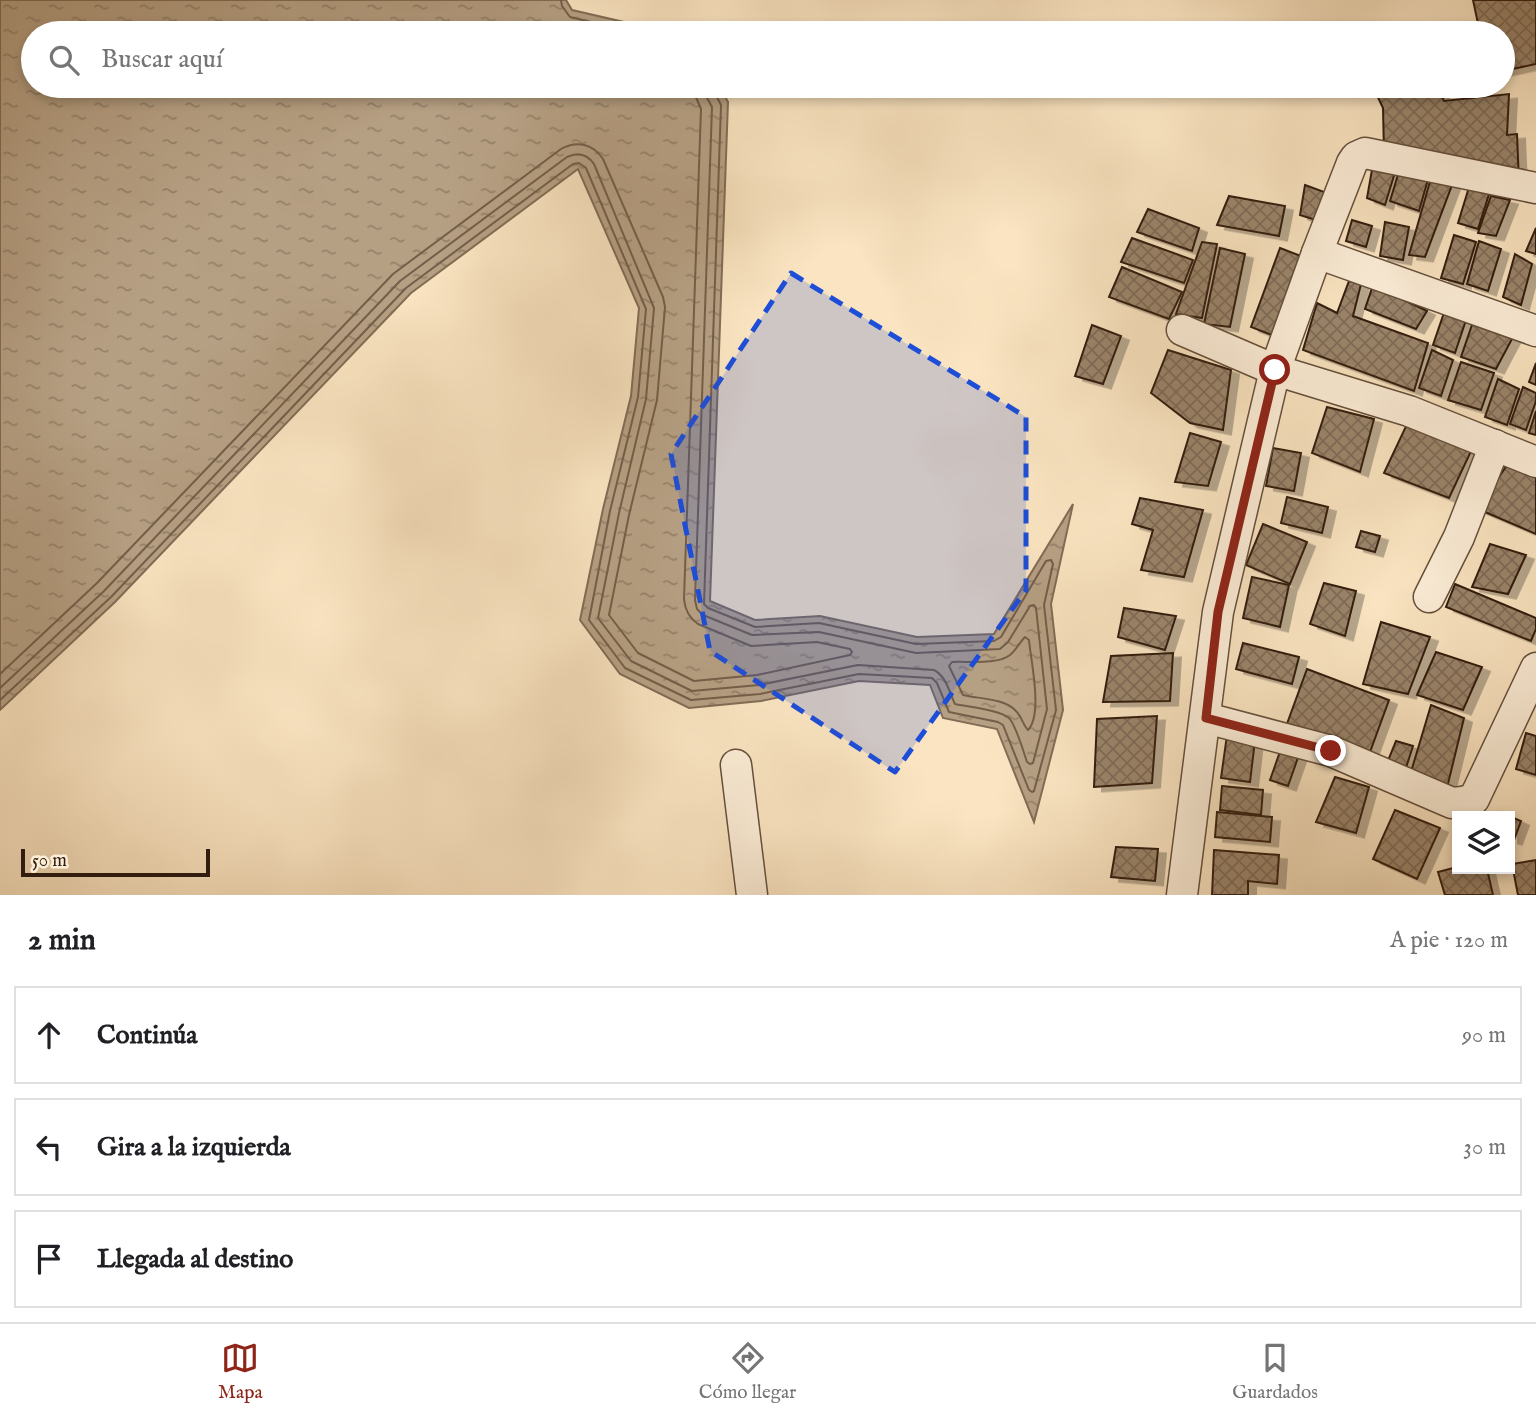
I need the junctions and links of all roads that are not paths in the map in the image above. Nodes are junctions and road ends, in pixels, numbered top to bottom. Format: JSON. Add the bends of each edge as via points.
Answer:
{"nodes":[{"id":1,"x":1536,"y":188,"type":"edge"},
{"id":2,"x":1317,"y":253,"type":"junction"},
{"id":3,"x":1182,"y":330,"type":"dead end"},
{"id":4,"x":1536,"y":331,"type":"edge"},
{"id":5,"x":1275,"y":370,"type":"junction"},
{"id":6,"x":1495,"y":445,"type":"junction"},
{"id":7,"x":1536,"y":462,"type":"edge"},
{"id":8,"x":1429,"y":597,"type":"dead end"},
{"id":9,"x":1536,"y":668,"type":"edge"},
{"id":10,"x":1206,"y":718,"type":"junction"},
{"id":11,"x":736,"y":765,"type":"dead end"},
{"id":12,"x":752,"y":895,"type":"edge"},
{"id":13,"x":1182,"y":895,"type":"edge"}],
"edges":[{"from":1,"to":2,"type":"street","via":[[1365,153],[1352,163]]},
{"from":2,"to":4,"type":"street"},
{"from":2,"to":5,"type":"street"},
{"from":3,"to":5,"type":"street"},
{"from":5,"to":6,"type":"street","via":[[1409,411]]},
{"from":5,"to":10,"type":"street","via":[[1218,612]]},
{"from":6,"to":7,"type":"street"},
{"from":6,"to":8,"type":"street","via":[[1459,537]]},
{"from":9,"to":10,"type":"street","via":[[1474,799],[1462,802],[1452,803],[1331,751]]},
{"from":10,"to":13,"type":"street"},
{"from":11,"to":12,"type":"street"}]}
